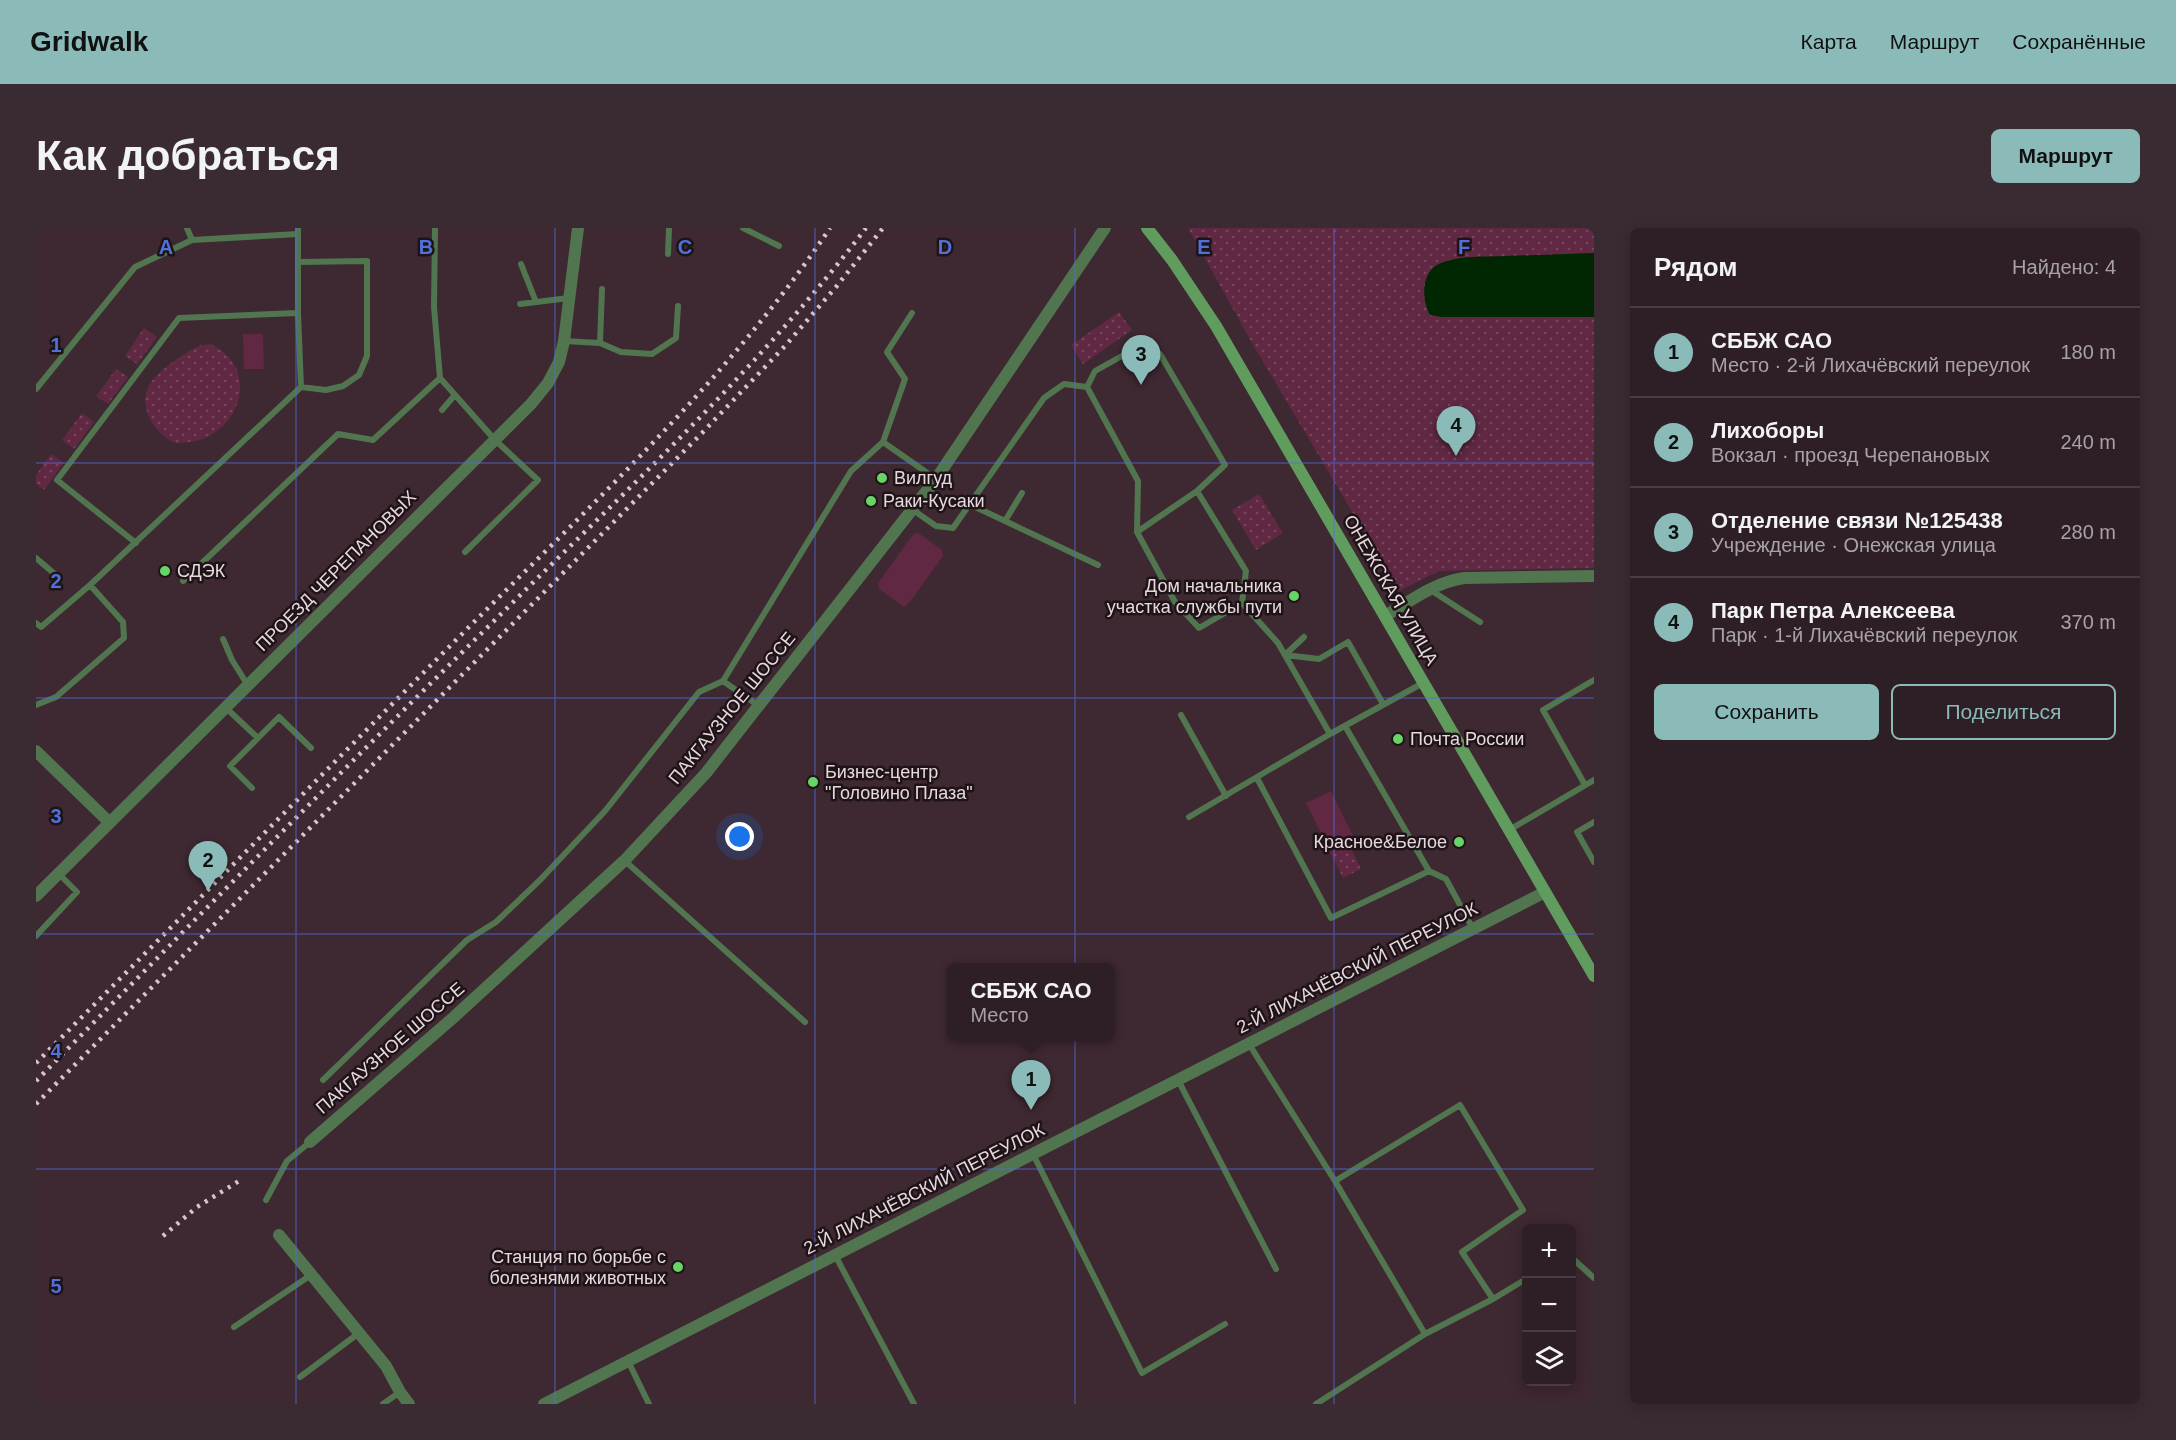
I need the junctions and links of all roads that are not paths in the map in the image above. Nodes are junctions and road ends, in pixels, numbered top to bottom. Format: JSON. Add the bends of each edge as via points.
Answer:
{"nodes":[{"id":1,"x":187,"y":228,"type":"edge"},
{"id":2,"x":435,"y":228,"type":"edge"},
{"id":3,"x":578,"y":228,"type":"edge"},
{"id":4,"x":669,"y":228,"type":"edge"},
{"id":5,"x":743,"y":228,"type":"edge"},
{"id":6,"x":1105,"y":228,"type":"edge"},
{"id":7,"x":1147,"y":228,"type":"edge"},
{"id":8,"x":298,"y":231,"type":"edge"},
{"id":9,"x":192,"y":240,"type":"junction"},
{"id":10,"x":779,"y":246,"type":"dead end"},
{"id":11,"x":668,"y":254,"type":"dead end"},
{"id":12,"x":298,"y":262,"type":"junction"},
{"id":13,"x":521,"y":264,"type":"dead end"},
{"id":14,"x":602,"y":289,"type":"dead end"},
{"id":15,"x":570,"y":298,"type":"junction"},
{"id":16,"x":536,"y":302,"type":"junction"},
{"id":17,"x":520,"y":304,"type":"dead end"},
{"id":18,"x":678,"y":306,"type":"dead end"},
{"id":19,"x":298,"y":313,"type":"junction"},
{"id":20,"x":912,"y":313,"type":"dead end"},
{"id":21,"x":564,"y":340,"type":"junction"},
{"id":22,"x":600,"y":343,"type":"junction"},
{"id":23,"x":440,"y":378,"type":"junction"},
{"id":24,"x":301,"y":387,"type":"junction"},
{"id":25,"x":1087,"y":387,"type":"junction"},
{"id":26,"x":36,"y":389,"type":"edge"},
{"id":27,"x":454,"y":396,"type":"junction"},
{"id":28,"x":442,"y":410,"type":"dead end"},
{"id":29,"x":495,"y":440,"type":"junction"},
{"id":30,"x":883,"y":442,"type":"junction"},
{"id":31,"x":936,"y":479,"type":"junction"},
{"id":32,"x":1197,"y":491,"type":"junction"},
{"id":33,"x":1022,"y":493,"type":"dead end"},
{"id":34,"x":969,"y":504,"type":"junction"},
{"id":35,"x":913,"y":510,"type":"junction"},
{"id":36,"x":1005,"y":521,"type":"junction"},
{"id":37,"x":1137,"y":532,"type":"junction"},
{"id":38,"x":135,"y":543,"type":"junction"},
{"id":39,"x":465,"y":552,"type":"dead end"},
{"id":40,"x":36,"y":558,"type":"edge"},
{"id":41,"x":1098,"y":565,"type":"dead end"},
{"id":42,"x":56,"y":575,"type":"dead end"},
{"id":43,"x":1594,"y":576,"type":"edge"},
{"id":44,"x":183,"y":581,"type":"dead end"},
{"id":45,"x":90,"y":585,"type":"junction"},
{"id":46,"x":1429,"y":588,"type":"junction"},
{"id":47,"x":1242,"y":603,"type":"junction"},
{"id":48,"x":1385,"y":616,"type":"junction"},
{"id":49,"x":1480,"y":622,"type":"dead end"},
{"id":50,"x":36,"y":623,"type":"edge"},
{"id":51,"x":1304,"y":637,"type":"dead end"},
{"id":52,"x":223,"y":639,"type":"dead end"},
{"id":53,"x":1285,"y":656,"type":"junction"},
{"id":54,"x":1594,"y":680,"type":"edge"},
{"id":55,"x":723,"y":681,"type":"junction"},
{"id":56,"x":1424,"y":682,"type":"junction"},
{"id":57,"x":247,"y":684,"type":"junction"},
{"id":58,"x":36,"y":705,"type":"edge"},
{"id":59,"x":1383,"y":705,"type":"junction"},
{"id":60,"x":225,"y":706,"type":"junction"},
{"id":61,"x":759,"y":706,"type":"junction"},
{"id":62,"x":1181,"y":715,"type":"dead end"},
{"id":63,"x":1345,"y":726,"type":"junction"},
{"id":64,"x":1330,"y":734,"type":"junction"},
{"id":65,"x":258,"y":738,"type":"junction"},
{"id":66,"x":311,"y":748,"type":"dead end"},
{"id":67,"x":36,"y":751,"type":"edge"},
{"id":68,"x":1257,"y":778,"type":"junction"},
{"id":69,"x":1594,"y":780,"type":"edge"},
{"id":70,"x":1585,"y":785,"type":"junction"},
{"id":71,"x":252,"y":788,"type":"dead end"},
{"id":72,"x":1226,"y":796,"type":"junction"},
{"id":73,"x":1189,"y":817,"type":"dead end"},
{"id":74,"x":109,"y":822,"type":"junction"},
{"id":75,"x":1594,"y":822,"type":"edge"},
{"id":76,"x":1509,"y":830,"type":"junction"},
{"id":77,"x":625,"y":860,"type":"junction"},
{"id":78,"x":1594,"y":862,"type":"edge"},
{"id":79,"x":1429,"y":871,"type":"junction"},
{"id":80,"x":58,"y":873,"type":"junction"},
{"id":81,"x":1545,"y":892,"type":"junction"},
{"id":82,"x":36,"y":896,"type":"edge"},
{"id":83,"x":1473,"y":929,"type":"junction"},
{"id":84,"x":36,"y":936,"type":"edge"},
{"id":85,"x":1589,"y":958,"type":"edge"},
{"id":86,"x":1594,"y":976,"type":"edge"},
{"id":87,"x":805,"y":1022,"type":"dead end"},
{"id":88,"x":1249,"y":1044,"type":"junction"},
{"id":89,"x":323,"y":1080,"type":"dead end"},
{"id":90,"x":1178,"y":1080,"type":"junction"},
{"id":91,"x":310,"y":1142,"type":"joint"},
{"id":92,"x":1033,"y":1154,"type":"junction"},
{"id":93,"x":1335,"y":1181,"type":"junction"},
{"id":94,"x":266,"y":1200,"type":"dead end"},
{"id":95,"x":279,"y":1235,"type":"dead end"},
{"id":96,"x":835,"y":1255,"type":"junction"},
{"id":97,"x":1576,"y":1261,"type":"edge"},
{"id":98,"x":1276,"y":1269,"type":"dead end"},
{"id":99,"x":311,"y":1275,"type":"junction"},
{"id":100,"x":1594,"y":1278,"type":"edge"},
{"id":101,"x":1522,"y":1282,"type":"edge"},
{"id":102,"x":1493,"y":1299,"type":"junction"},
{"id":103,"x":1225,"y":1324,"type":"dead end"},
{"id":104,"x":234,"y":1327,"type":"dead end"},
{"id":105,"x":359,"y":1333,"type":"junction"},
{"id":106,"x":1425,"y":1334,"type":"junction"},
{"id":107,"x":628,"y":1361,"type":"junction"},
{"id":108,"x":300,"y":1377,"type":"dead end"},
{"id":109,"x":400,"y":1392,"type":"junction"},
{"id":110,"x":383,"y":1404,"type":"edge"},
{"id":111,"x":409,"y":1404,"type":"edge"},
{"id":112,"x":544,"y":1404,"type":"edge"},
{"id":113,"x":649,"y":1404,"type":"edge"},
{"id":114,"x":914,"y":1404,"type":"edge"},
{"id":115,"x":1316,"y":1404,"type":"edge"}],
"edges":[{"from":1,"to":9,"type":"lane"},
{"from":2,"to":23,"type":"lane","via":[[434,307]]},
{"from":3,"to":15,"type":"street","name":"ПРОЕЗД ЧЕРЕПАНОВЫХ"},
{"from":4,"to":11,"type":"lane"},
{"from":5,"to":10,"type":"lane"},
{"from":6,"to":31,"type":"street","name":"ПАКГАУЗНОЕ ШОССЕ"},
{"from":7,"to":48,"type":"main road","name":"ОНЕЖСКАЯ УЛИЦА","via":[[1206,309]]},
{"from":8,"to":9,"type":"lane"},
{"from":8,"to":12,"type":"lane"},
{"from":9,"to":26,"type":"lane","via":[[135,267]]},
{"from":12,"to":19,"type":"lane"},
{"from":12,"to":24,"type":"lane","via":[[367,261],[367,356],[359,375],[343,386],[326,390]]},
{"from":13,"to":16,"type":"lane"},
{"from":14,"to":22,"type":"lane"},
{"from":15,"to":16,"type":"lane"},
{"from":15,"to":21,"type":"street","name":"ПРОЕЗД ЧЕРЕПАНОВЫХ"},
{"from":16,"to":17,"type":"lane"},
{"from":18,"to":22,"type":"lane","via":[[676,338],[652,354],[621,352]]},
{"from":19,"to":24,"type":"lane"},
{"from":19,"to":38,"type":"lane","via":[[179,318],[57,480]]},
{"from":20,"to":30,"type":"lane","via":[[887,352],[904,379]]},
{"from":21,"to":22,"type":"lane"},
{"from":21,"to":29,"type":"street","name":"ПРОЕЗД ЧЕРЕПАНОВЫХ","via":[[548,383]]},
{"from":23,"to":27,"type":"lane"},
{"from":23,"to":44,"type":"lane","via":[[373,440],[338,434]]},
{"from":24,"to":38,"type":"lane"},
{"from":25,"to":32,"type":"lane","via":[[1095,371],[1138,347],[1160,354],[1225,465]]},
{"from":25,"to":34,"type":"lane","via":[[1064,384],[1044,398]]},
{"from":25,"to":37,"type":"lane","via":[[1138,482]]},
{"from":27,"to":28,"type":"lane"},
{"from":27,"to":29,"type":"lane"},
{"from":29,"to":39,"type":"lane","via":[[538,480]]},
{"from":29,"to":57,"type":"street","name":"ПРОЕЗД ЧЕРЕПАНОВЫХ"},
{"from":30,"to":31,"type":"lane"},
{"from":30,"to":55,"type":"lane","via":[[851,471]]},
{"from":31,"to":35,"type":"street","name":"ПАКГАУЗНОЕ ШОССЕ"},
{"from":32,"to":37,"type":"lane"},
{"from":32,"to":47,"type":"lane","via":[[1246,571]]},
{"from":33,"to":36,"type":"lane"},
{"from":34,"to":35,"type":"lane","via":[[953,528],[936,526]]},
{"from":34,"to":36,"type":"lane"},
{"from":35,"to":61,"type":"street","name":"ПАКГАУЗНОЕ ШОССЕ"},
{"from":36,"to":41,"type":"lane"},
{"from":37,"to":47,"type":"lane","via":[[1174,602],[1199,628]]},
{"from":38,"to":45,"type":"lane"},
{"from":40,"to":42,"type":"lane"},
{"from":43,"to":46,"type":"street","via":[[1464,578]]},
{"from":45,"to":50,"type":"lane","via":[[41,627]]},
{"from":45,"to":58,"type":"lane","via":[[123,622],[124,638],[56,697]]},
{"from":46,"to":48,"type":"street"},
{"from":46,"to":49,"type":"lane"},
{"from":47,"to":53,"type":"lane"},
{"from":48,"to":56,"type":"main road","name":"ОНЕЖСКАЯ УЛИЦА"},
{"from":51,"to":53,"type":"lane"},
{"from":52,"to":57,"type":"lane"},
{"from":53,"to":59,"type":"lane","via":[[1319,659],[1348,642]]},
{"from":53,"to":64,"type":"lane"},
{"from":54,"to":70,"type":"lane","via":[[1543,710]]},
{"from":55,"to":61,"type":"lane"},
{"from":55,"to":89,"type":"lane","via":[[699,692],[605,811],[540,880],[496,922],[467,940]]},
{"from":56,"to":59,"type":"lane"},
{"from":56,"to":76,"type":"main road","name":"ОНЕЖСКАЯ УЛИЦА"},
{"from":57,"to":60,"type":"street","name":"ПРОЕЗД ЧЕРЕПАНОВЫХ"},
{"from":59,"to":63,"type":"lane"},
{"from":60,"to":65,"type":"lane"},
{"from":60,"to":74,"type":"street","name":"ПРОЕЗД ЧЕРЕПАНОВЫХ"},
{"from":61,"to":77,"type":"street","name":"ПАКГАУЗНОЕ ШОССЕ","via":[[706,773]]},
{"from":62,"to":72,"type":"lane"},
{"from":63,"to":64,"type":"lane"},
{"from":63,"to":79,"type":"lane"},
{"from":64,"to":68,"type":"lane"},
{"from":65,"to":66,"type":"lane","via":[[279,717]]},
{"from":65,"to":71,"type":"lane","via":[[230,766]]},
{"from":67,"to":74,"type":"street"},
{"from":68,"to":72,"type":"lane"},
{"from":68,"to":79,"type":"lane","via":[[1331,918]]},
{"from":69,"to":70,"type":"lane"},
{"from":70,"to":76,"type":"lane"},
{"from":72,"to":73,"type":"lane"},
{"from":74,"to":80,"type":"street","name":"ПРОЕЗД ЧЕРЕПАНОВЫХ"},
{"from":75,"to":78,"type":"lane","via":[[1577,832]]},
{"from":76,"to":81,"type":"main road","name":"ОНЕЖСКАЯ УЛИЦА"},
{"from":77,"to":87,"type":"lane"},
{"from":77,"to":91,"type":"street","name":"ПАКГАУЗНОЕ ШОССЕ"},
{"from":79,"to":83,"type":"lane","via":[[1446,879]]},
{"from":80,"to":82,"type":"street","name":"ПРОЕЗД ЧЕРЕПАНОВЫХ"},
{"from":80,"to":84,"type":"lane","via":[[77,892]]},
{"from":81,"to":83,"type":"street","name":"2-Й ЛИХАЧЁВСКИЙ ПЕРЕУЛОК"},
{"from":81,"to":85,"type":"main road","name":"ОНЕЖСКАЯ УЛИЦА"},
{"from":83,"to":88,"type":"street","name":"2-Й ЛИХАЧЁВСКИЙ ПЕРЕУЛОК"},
{"from":85,"to":86,"type":"main road","name":"ОНЕЖСКАЯ УЛИЦА"},
{"from":88,"to":90,"type":"street","name":"2-Й ЛИХАЧЁВСКИЙ ПЕРЕУЛОК"},
{"from":88,"to":93,"type":"lane"},
{"from":90,"to":92,"type":"street","name":"2-Й ЛИХАЧЁВСКИЙ ПЕРЕУЛОК"},
{"from":90,"to":98,"type":"lane"},
{"from":91,"to":94,"type":"lane","via":[[287,1161]]},
{"from":92,"to":96,"type":"street","name":"2-Й ЛИХАЧЁВСКИЙ ПЕРЕУЛОК"},
{"from":92,"to":103,"type":"lane","via":[[1142,1372]]},
{"from":93,"to":102,"type":"lane","via":[[1460,1106],[1523,1210],[1462,1252]]},
{"from":93,"to":106,"type":"lane"},
{"from":95,"to":99,"type":"street"},
{"from":96,"to":107,"type":"street","name":"2-Й ЛИХАЧЁВСКИЙ ПЕРЕУЛОК"},
{"from":96,"to":114,"type":"lane"},
{"from":97,"to":100,"type":"lane"},
{"from":99,"to":104,"type":"lane"},
{"from":99,"to":105,"type":"street"},
{"from":101,"to":102,"type":"lane"},
{"from":102,"to":106,"type":"lane"},
{"from":105,"to":108,"type":"lane"},
{"from":105,"to":109,"type":"street","via":[[386,1366]]},
{"from":106,"to":115,"type":"lane"},
{"from":107,"to":112,"type":"street","name":"2-Й ЛИХАЧЁВСКИЙ ПЕРЕУЛОК"},
{"from":107,"to":113,"type":"lane"},
{"from":109,"to":110,"type":"lane"},
{"from":109,"to":111,"type":"street"}]}
